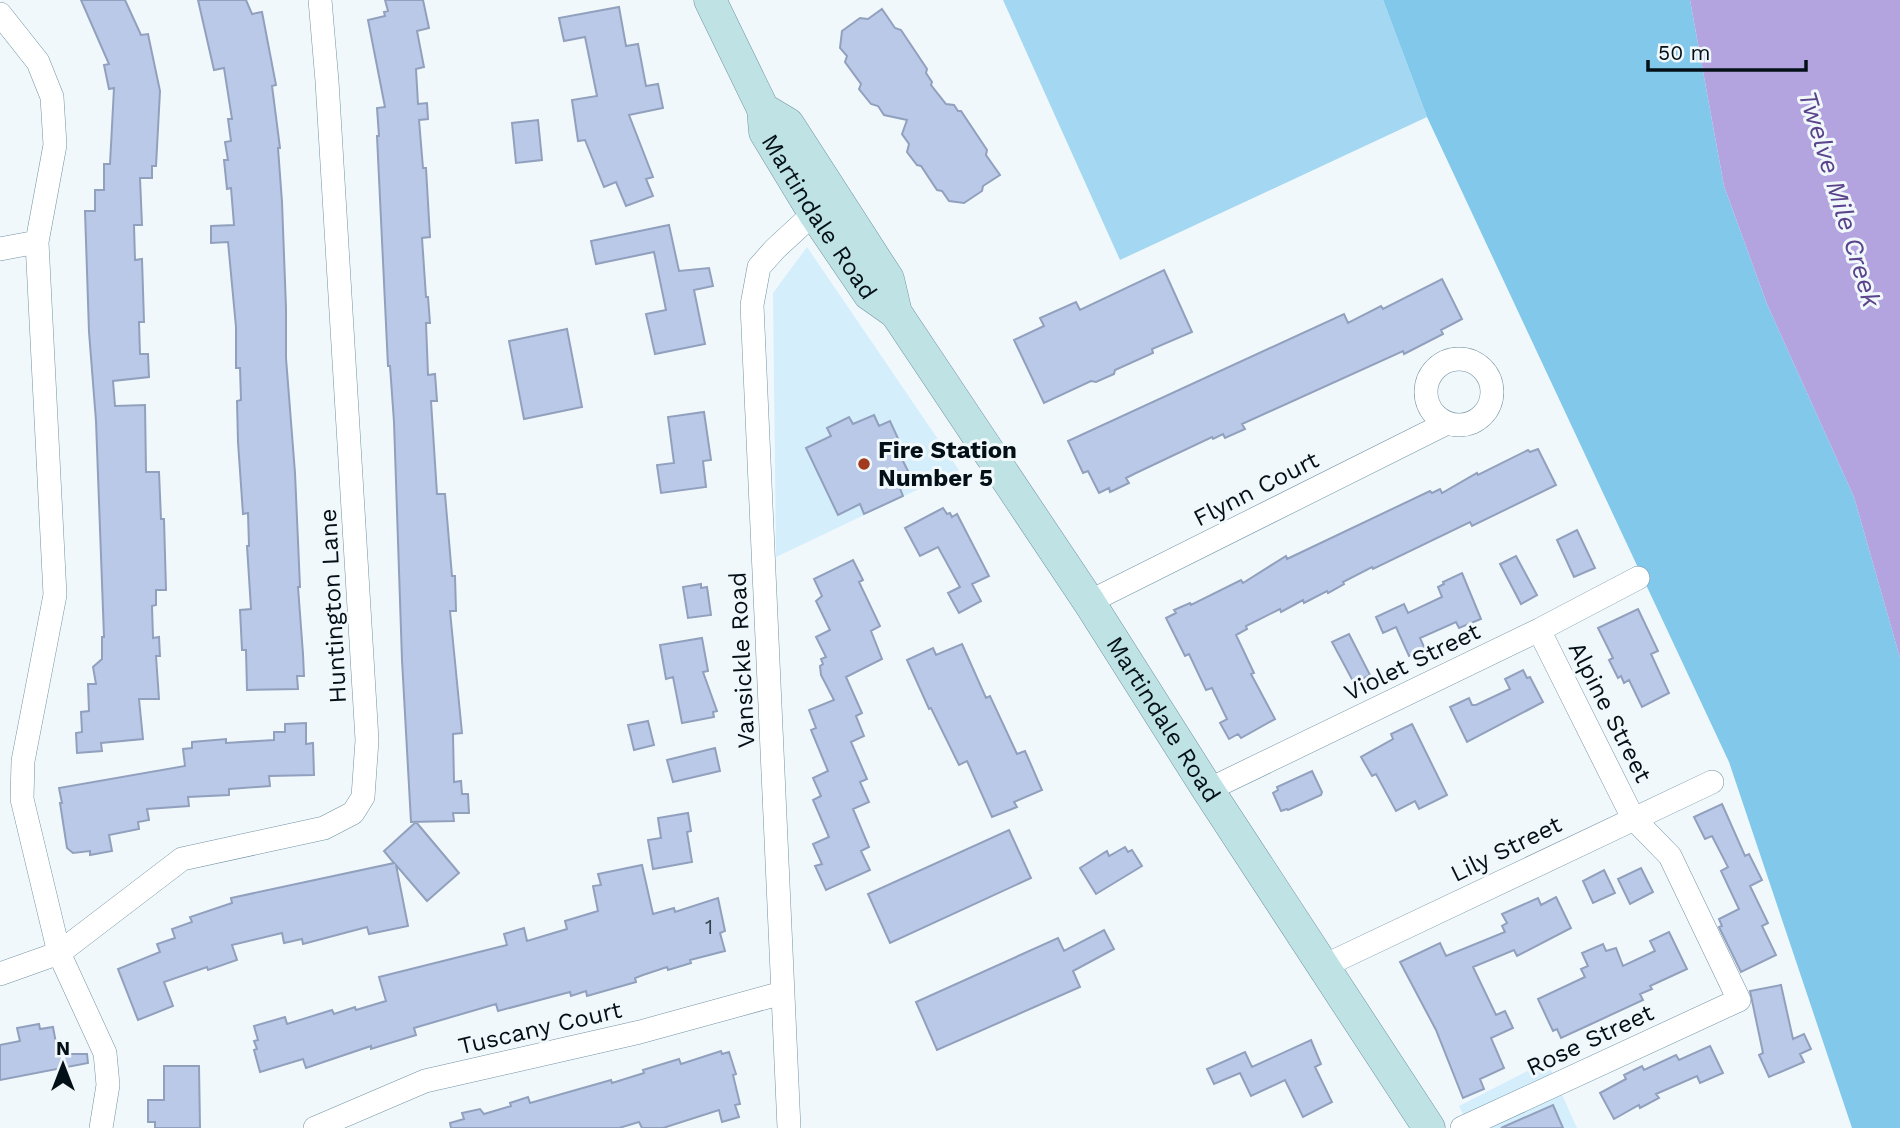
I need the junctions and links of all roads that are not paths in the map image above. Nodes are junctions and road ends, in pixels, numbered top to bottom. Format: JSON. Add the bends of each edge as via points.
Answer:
{"nodes":[{"id":1,"x":320,"y":0,"type":"edge"},
{"id":2,"x":710,"y":0,"type":"edge"},
{"id":3,"x":0,"y":14,"type":"edge"},
{"id":4,"x":763,"y":109,"type":"junction"},
{"id":5,"x":814,"y":214,"type":"junction"},
{"id":6,"x":37,"y":242,"type":"junction"},
{"id":7,"x":0,"y":248,"type":"edge"},
{"id":8,"x":896,"y":313,"type":"junction"},
{"id":9,"x":1447,"y":423,"type":"dead end"},
{"id":10,"x":1638,"y":578,"type":"dead end"},
{"id":11,"x":1089,"y":602,"type":"junction"},
{"id":12,"x":1539,"y":630,"type":"junction"},
{"id":13,"x":1712,"y":782,"type":"dead end"},
{"id":14,"x":1208,"y":790,"type":"junction"},
{"id":15,"x":1633,"y":818,"type":"junction"},
{"id":16,"x":59,"y":953,"type":"junction"},
{"id":17,"x":1324,"y":966,"type":"junction"},
{"id":18,"x":0,"y":974,"type":"edge"},
{"id":19,"x":782,"y":993,"type":"junction"},
{"id":20,"x":1740,"y":1000,"type":"joint"},
{"id":21,"x":101,"y":1128,"type":"edge"},
{"id":22,"x":315,"y":1128,"type":"edge"},
{"id":23,"x":789,"y":1128,"type":"edge"},
{"id":24,"x":1429,"y":1128,"type":"edge"},
{"id":25,"x":1462,"y":1128,"type":"edge"}],
"edges":[{"from":1,"to":16,"type":"street","name":"Huntington Lane","via":[[367,740],[363,797],[353,813],[324,828],[182,859]]},
{"from":2,"to":4,"type":"main road","name":"Martindale Road"},
{"from":3,"to":6,"type":"street","via":[[38,62],[52,97],[55,145]]},
{"from":4,"to":5,"type":"main road","name":"Martindale Road","via":[[765,132]]},
{"from":4,"to":8,"type":"main road","name":"Martindale Road","via":[[788,124],[888,279]]},
{"from":5,"to":8,"type":"main road","name":"Martindale Road","via":[[869,294]]},
{"from":5,"to":19,"type":"street","name":"Vansickle Road","via":[[759,267],[752,305]]},
{"from":6,"to":7,"type":"street"},
{"from":6,"to":16,"type":"street","via":[[55,595],[23,761],[22,799]]},
{"from":8,"to":11,"type":"main road","name":"Martindale Road"},
{"from":9,"to":11,"type":"street","name":"Flynn Court"},
{"from":10,"to":12,"type":"street","name":"Violet Street"},
{"from":11,"to":14,"type":"main road","name":"Martindale Road"},
{"from":12,"to":14,"type":"street","name":"Violet Street"},
{"from":12,"to":15,"type":"street","name":"Alpine Street"},
{"from":13,"to":15,"type":"street","name":"Lily Street"},
{"from":14,"to":17,"type":"main road","name":"Martindale Road"},
{"from":15,"to":17,"type":"street","name":"Lily Street"},
{"from":15,"to":20,"type":"street","name":"Alpine Street","via":[[1670,856]]},
{"from":16,"to":18,"type":"street","name":"Huntington Lane"},
{"from":16,"to":21,"type":"street","via":[[105,1053],[108,1085]]},
{"from":17,"to":24,"type":"main road","name":"Martindale Road"},
{"from":19,"to":22,"type":"street","name":"Tuscany Court","via":[[640,1032],[425,1081]]},
{"from":19,"to":23,"type":"street","name":"Vansickle Road"},
{"from":20,"to":25,"type":"street","name":"Rose Street"}]}
